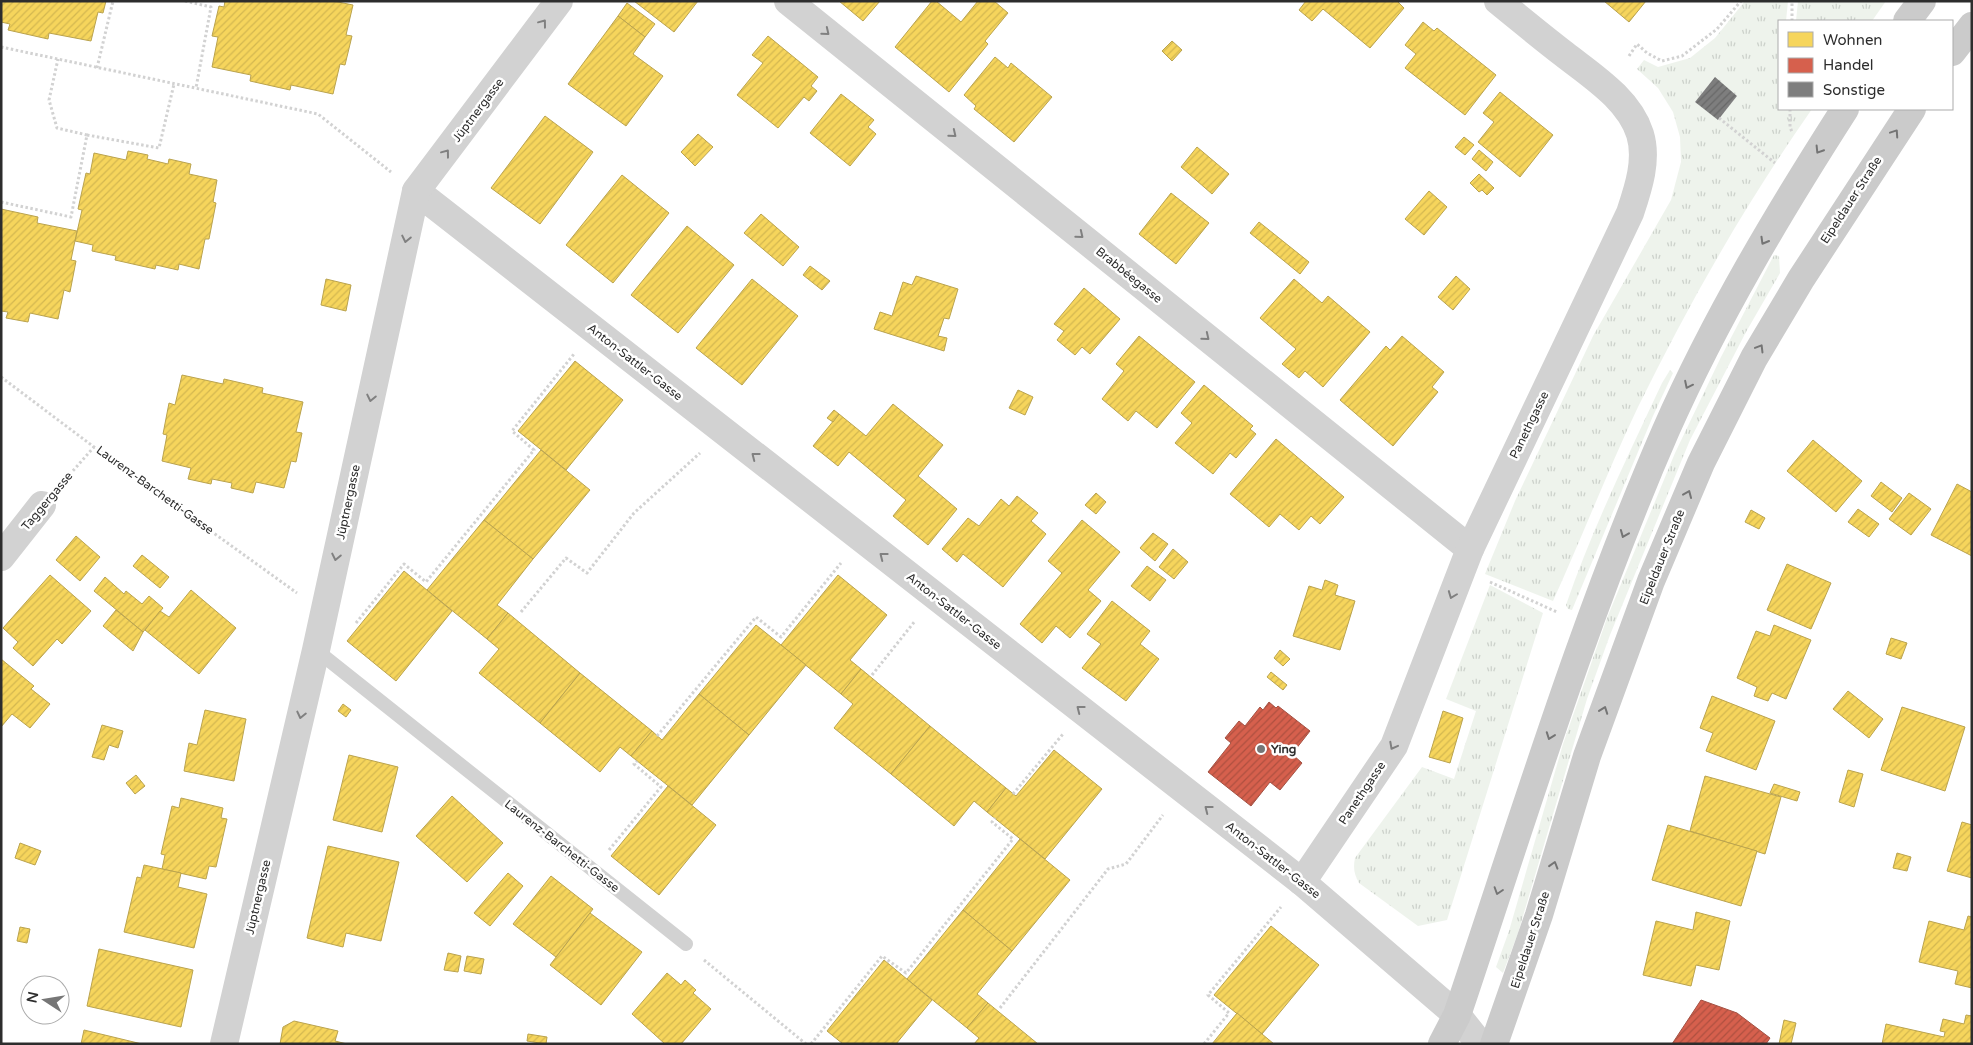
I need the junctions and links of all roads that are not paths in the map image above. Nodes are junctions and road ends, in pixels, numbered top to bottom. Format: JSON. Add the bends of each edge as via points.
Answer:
{"nodes":[{"id":1,"x":560,"y":1,"type":"edge"},
{"id":2,"x":788,"y":1,"type":"edge"},
{"id":3,"x":1498,"y":1,"type":"edge"},
{"id":4,"x":1922,"y":1,"type":"edge"},
{"id":5,"x":1908,"y":20,"type":"edge"},
{"id":6,"x":1972,"y":26,"type":"edge"},
{"id":7,"x":1953,"y":51,"type":"edge"},
{"id":8,"x":1844,"y":110,"type":"edge"},
{"id":9,"x":1911,"y":110,"type":"edge"},
{"id":10,"x":407,"y":184,"type":"junction"},
{"id":11,"x":42,"y":505,"type":"road end"},
{"id":12,"x":1,"y":557,"type":"edge"},
{"id":13,"x":1466,"y":559,"type":"junction"},
{"id":14,"x":318,"y":638,"type":"junction"},
{"id":15,"x":1302,"y":882,"type":"junction"},
{"id":16,"x":686,"y":944,"type":"road end"},
{"id":17,"x":1457,"y":1015,"type":"junction"},
{"id":18,"x":224,"y":1044,"type":"edge"},
{"id":19,"x":1442,"y":1044,"type":"edge"},
{"id":20,"x":1480,"y":1044,"type":"edge"},
{"id":21,"x":1494,"y":1044,"type":"edge"}],
"edges":[{"from":10,"to":1,"type":"street","name":"Jüptnergasse","one_way":true},
{"from":2,"to":13,"type":"street","name":"Brabbéegasse","one_way":true},
{"from":3,"to":13,"type":"street","name":"Panethgasse","via":[[1607,89],[1630,114],[1640,135],[1643,157],[1630,213]]},
{"from":4,"to":5,"type":"main road"},
{"from":6,"to":7,"type":"main road"},
{"from":8,"to":17,"type":"main road","one_way":true,"via":[[1727,304],[1667,429],[1607,576],[1535,778]]},
{"from":21,"to":9,"type":"main road","name":"Eipeldauer Straße","one_way":true,"via":[[1540,915],[1587,756],[1651,581],[1701,463],[1754,358],[1801,279]]},
{"from":10,"to":14,"type":"street","name":"Jüptnergasse","one_way":true},
{"from":15,"to":10,"type":"street","name":"Anton-Sattler-Gasse","one_way":true},
{"from":11,"to":12,"type":"street","name":"Taggergasse"},
{"from":13,"to":15,"type":"street","name":"Panethgasse","one_way":true,"via":[[1394,746]]},
{"from":14,"to":16,"type":"lane","name":"Laurenz-Barchetti-Gasse","via":[[592,870]]},
{"from":14,"to":18,"type":"street","name":"Jüptnergasse","one_way":true},
{"from":15,"to":17,"type":"street","name":"Anton-Sattler-Gasse"},
{"from":17,"to":19,"type":"main road"},
{"from":17,"to":20,"type":"street","name":"Anton-Sattler-Gasse"}]}
